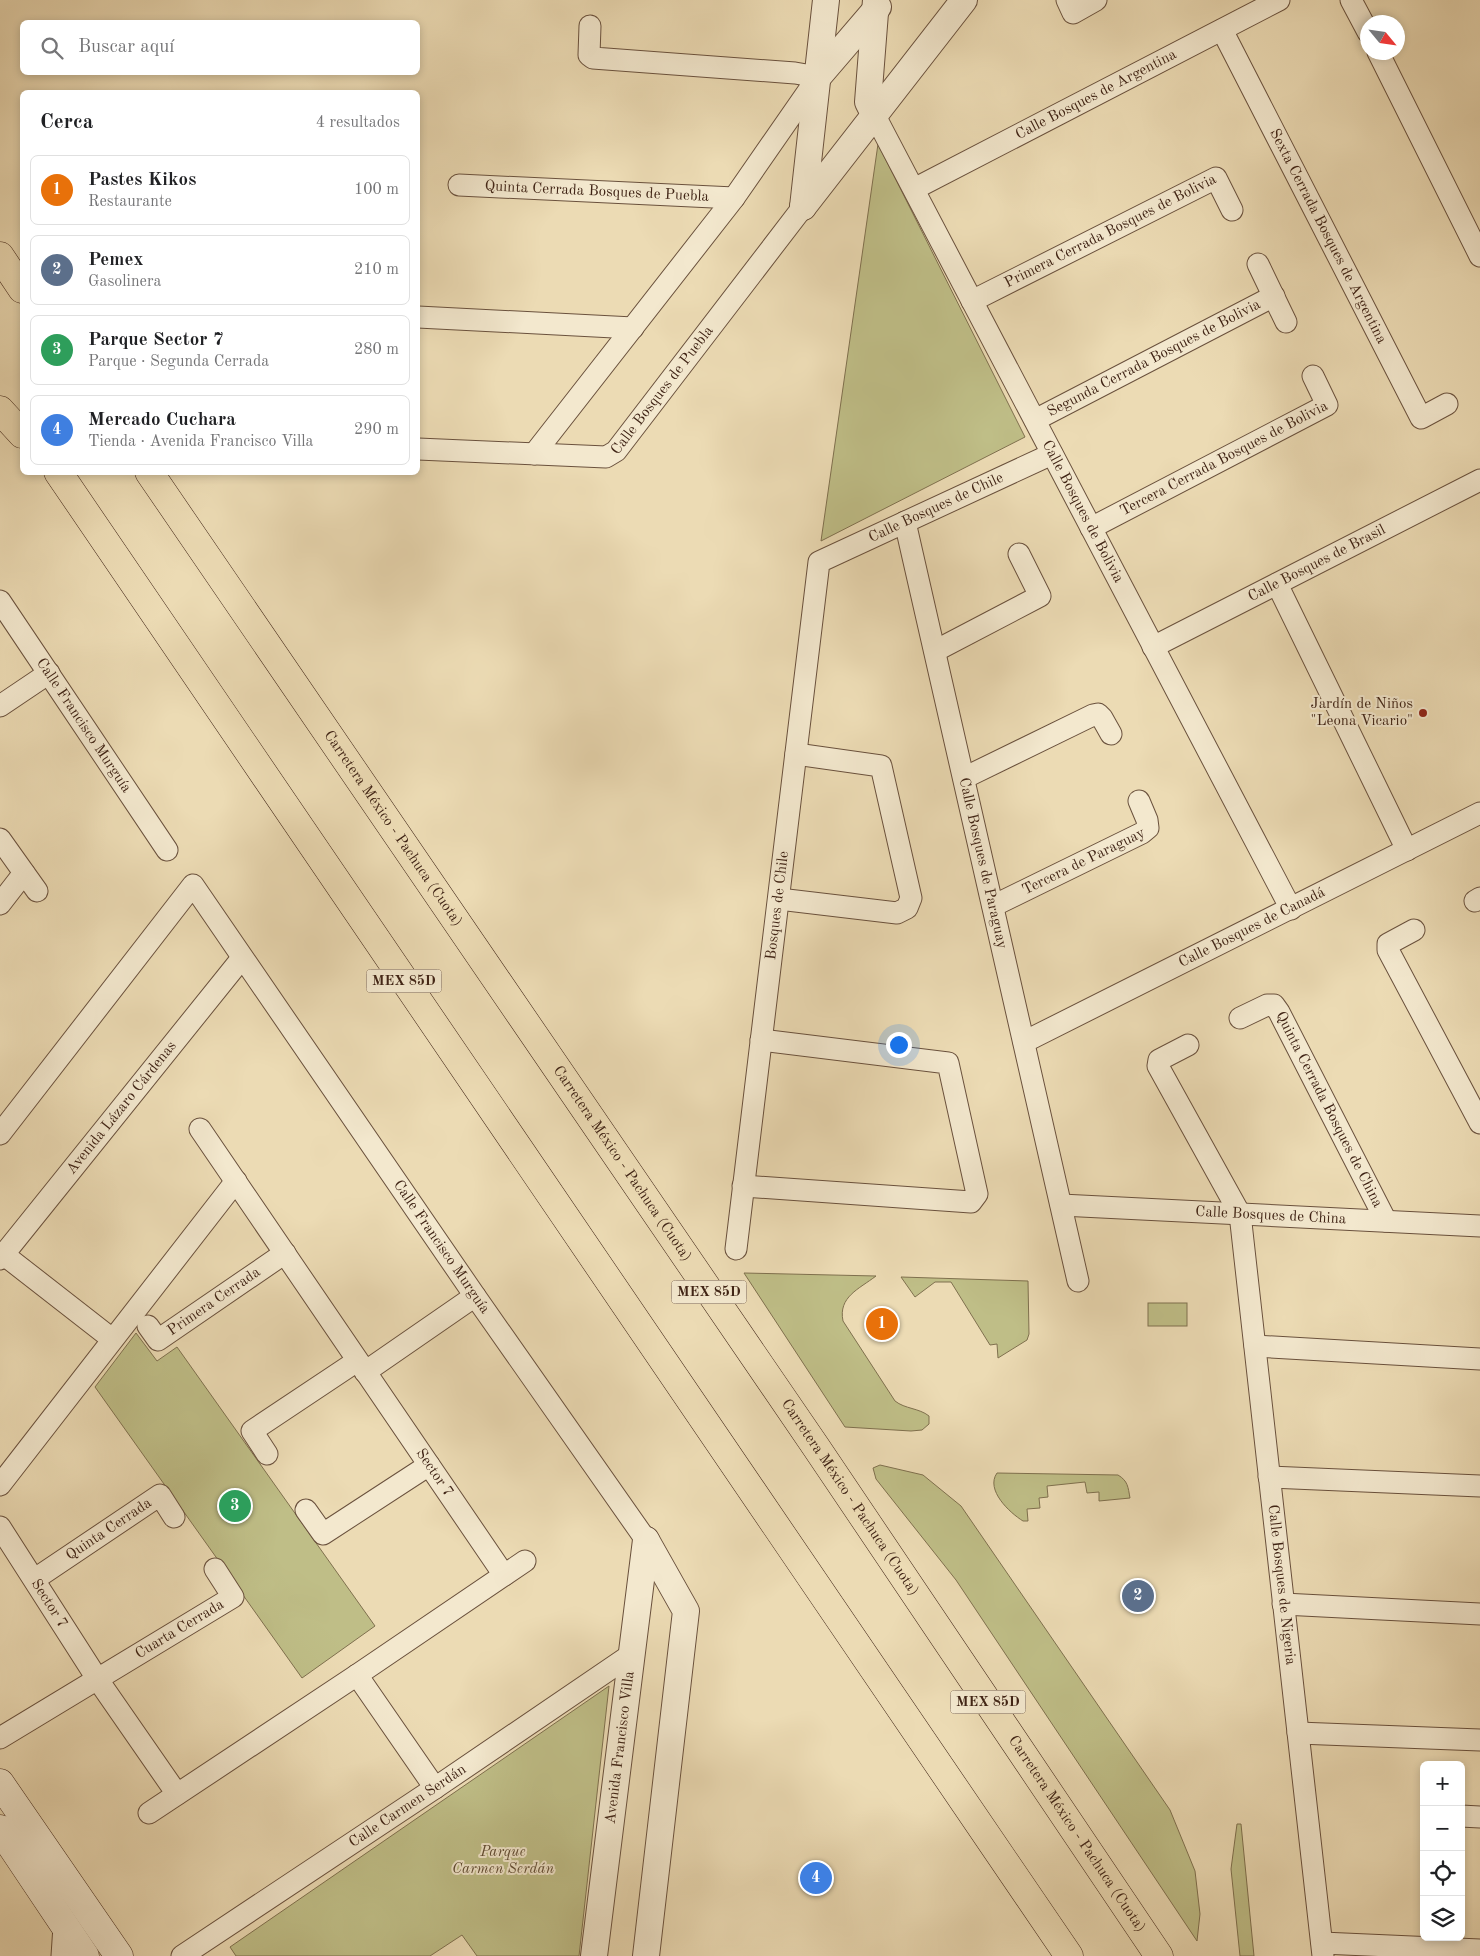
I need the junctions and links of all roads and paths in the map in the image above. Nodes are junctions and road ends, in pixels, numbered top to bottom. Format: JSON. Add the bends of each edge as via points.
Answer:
{"nodes":[{"id":1,"x":826,"y":0,"type":"edge"},
{"id":2,"x":964,"y":0,"type":"edge"},
{"id":3,"x":1067,"y":0,"type":"edge"},
{"id":4,"x":1096,"y":0,"type":"edge"},
{"id":5,"x":1279,"y":0,"type":"edge"},
{"id":6,"x":1351,"y":0,"type":"edge"},
{"id":7,"x":878,"y":4,"type":"edge"},
{"id":8,"x":1360,"y":17,"type":"edge"},
{"id":9,"x":590,"y":26,"type":"dead end"},
{"id":10,"x":1222,"y":30,"type":"junction"},
{"id":11,"x":1382,"y":60,"type":"edge"},
{"id":12,"x":818,"y":77,"type":"junction"},
{"id":13,"x":874,"y":114,"type":"junction"},
{"id":14,"x":459,"y":186,"type":"dead end"},
{"id":15,"x":914,"y":189,"type":"junction"},
{"id":16,"x":734,"y":198,"type":"junction"},
{"id":17,"x":803,"y":207,"type":"junction"},
{"id":18,"x":1232,"y":210,"type":"dead end"},
{"id":19,"x":0,"y":256,"type":"edge"},
{"id":20,"x":1480,"y":256,"type":"edge"},
{"id":21,"x":1258,"y":264,"type":"dead end"},
{"id":22,"x":20,"y":286,"type":"edge"},
{"id":23,"x":1274,"y":296,"type":"junction"},
{"id":24,"x":972,"y":301,"type":"junction"},
{"id":25,"x":420,"y":316,"type":"edge"},
{"id":26,"x":1286,"y":322,"type":"dead end"},
{"id":27,"x":633,"y":328,"type":"junction"},
{"id":28,"x":1312,"y":376,"type":"dead end"},
{"id":29,"x":1447,"y":404,"type":"dead end"},
{"id":30,"x":0,"y":410,"type":"edge"},
{"id":31,"x":1035,"y":420,"type":"junction"},
{"id":32,"x":20,"y":432,"type":"edge"},
{"id":33,"x":420,"y":449,"type":"edge"},
{"id":34,"x":534,"y":454,"type":"junction"},
{"id":35,"x":1052,"y":454,"type":"junction"},
{"id":36,"x":60,"y":475,"type":"edge"},
{"id":37,"x":151,"y":475,"type":"edge"},
{"id":38,"x":1480,"y":480,"type":"edge"},
{"id":39,"x":905,"y":522,"type":"junction"},
{"id":40,"x":1091,"y":528,"type":"junction"},
{"id":41,"x":1019,"y":554,"type":"dead end"},
{"id":42,"x":819,"y":562,"type":"joint"},
{"id":43,"x":1277,"y":584,"type":"junction"},
{"id":44,"x":0,"y":601,"type":"edge"},
{"id":45,"x":1153,"y":647,"type":"junction"},
{"id":46,"x":935,"y":651,"type":"junction"},
{"id":47,"x":49,"y":673,"type":"junction"},
{"id":48,"x":0,"y":706,"type":"edge"},
{"id":49,"x":1110,"y":734,"type":"dead end"},
{"id":50,"x":796,"y":754,"type":"junction"},
{"id":51,"x":964,"y":778,"type":"junction"},
{"id":52,"x":1139,"y":801,"type":"dead end"},
{"id":53,"x":1480,"y":814,"type":"edge"},
{"id":54,"x":2,"y":847,"type":"edge"},
{"id":55,"x":167,"y":850,"type":"dead end"},
{"id":56,"x":1407,"y":850,"type":"junction"},
{"id":57,"x":24,"y":873,"type":"junction"},
{"id":58,"x":37,"y":891,"type":"dead end"},
{"id":59,"x":778,"y":899,"type":"junction"},
{"id":60,"x":0,"y":904,"type":"edge"},
{"id":61,"x":993,"y":906,"type":"junction"},
{"id":62,"x":1291,"y":909,"type":"junction"},
{"id":63,"x":1414,"y":930,"type":"dead end"},
{"id":64,"x":242,"y":958,"type":"junction"},
{"id":65,"x":1240,"y":1018,"type":"dead end"},
{"id":66,"x":761,"y":1040,"type":"junction"},
{"id":67,"x":1024,"y":1042,"type":"junction"},
{"id":68,"x":1188,"y":1045,"type":"dead end"},
{"id":69,"x":1480,"y":1123,"type":"edge"},
{"id":70,"x":3,"y":1125,"type":"edge"},
{"id":71,"x":200,"y":1129,"type":"dead end"},
{"id":72,"x":236,"y":1181,"type":"junction"},
{"id":73,"x":744,"y":1186,"type":"junction"},
{"id":74,"x":1061,"y":1205,"type":"junction"},
{"id":75,"x":1240,"y":1214,"type":"junction"},
{"id":76,"x":1386,"y":1221,"type":"junction"},
{"id":77,"x":1480,"y":1226,"type":"edge"},
{"id":78,"x":736,"y":1249,"type":"dead end"},
{"id":79,"x":285,"y":1253,"type":"junction"},
{"id":80,"x":2,"y":1257,"type":"edge"},
{"id":81,"x":1078,"y":1281,"type":"dead end"},
{"id":82,"x":475,"y":1296,"type":"junction"},
{"id":83,"x":148,"y":1326,"type":"dead end"},
{"id":84,"x":112,"y":1340,"type":"junction"},
{"id":85,"x":1255,"y":1346,"type":"junction"},
{"id":86,"x":1480,"y":1358,"type":"edge"},
{"id":87,"x":361,"y":1366,"type":"junction"},
{"id":88,"x":267,"y":1454,"type":"dead end"},
{"id":89,"x":429,"y":1465,"type":"junction"},
{"id":90,"x":1269,"y":1477,"type":"junction"},
{"id":91,"x":0,"y":1485,"type":"edge"},
{"id":92,"x":1480,"y":1486,"type":"edge"},
{"id":93,"x":306,"y":1510,"type":"dead end"},
{"id":94,"x":174,"y":1517,"type":"dead end"},
{"id":95,"x":0,"y":1527,"type":"edge"},
{"id":96,"x":646,"y":1540,"type":"junction"},
{"id":97,"x":525,"y":1561,"type":"dead end"},
{"id":98,"x":215,"y":1569,"type":"dead end"},
{"id":99,"x":504,"y":1575,"type":"junction"},
{"id":100,"x":35,"y":1579,"type":"junction"},
{"id":101,"x":1283,"y":1604,"type":"junction"},
{"id":102,"x":1480,"y":1614,"type":"edge"},
{"id":103,"x":632,"y":1654,"type":"junction"},
{"id":104,"x":357,"y":1676,"type":"junction"},
{"id":105,"x":98,"y":1680,"type":"junction"},
{"id":106,"x":1298,"y":1733,"type":"junction"},
{"id":107,"x":0,"y":1738,"type":"edge"},
{"id":108,"x":1480,"y":1740,"type":"edge"},
{"id":109,"x":0,"y":1783,"type":"edge"},
{"id":110,"x":435,"y":1788,"type":"junction"},
{"id":111,"x":177,"y":1794,"type":"junction"},
{"id":112,"x":149,"y":1813,"type":"dead end"},
{"id":113,"x":1465,"y":1816,"type":"edge"},
{"id":114,"x":1480,"y":1817,"type":"edge"},
{"id":115,"x":0,"y":1829,"type":"edge"},
{"id":116,"x":64,"y":1926,"type":"junction"},
{"id":117,"x":1453,"y":1943,"type":"edge"},
{"id":118,"x":1322,"y":1949,"type":"edge"},
{"id":119,"x":1480,"y":1950,"type":"edge"},
{"id":120,"x":62,"y":1956,"type":"edge"},
{"id":121,"x":86,"y":1956,"type":"edge"},
{"id":122,"x":119,"y":1956,"type":"edge"},
{"id":123,"x":182,"y":1956,"type":"edge"},
{"id":124,"x":594,"y":1956,"type":"edge"},
{"id":125,"x":646,"y":1956,"type":"edge"},
{"id":126,"x":1069,"y":1956,"type":"edge"},
{"id":127,"x":1160,"y":1956,"type":"edge"}],
"edges":[{"from":1,"to":12,"type":"street"},
{"from":2,"to":13,"type":"street","name":"Calle Bosques de Puebla"},
{"from":3,"to":4,"type":"street","via":[[1073,13]]},
{"from":5,"to":10,"type":"street","name":"Calle Bosques de Argentina"},
{"from":6,"to":8,"type":"street"},
{"from":7,"to":12,"type":"street"},
{"from":7,"to":13,"type":"street","via":[[868,102]]},
{"from":9,"to":12,"type":"street","via":[[588,50],[593,58]]},
{"from":10,"to":15,"type":"street","name":"Calle Bosques de Argentina"},
{"from":10,"to":29,"type":"street","name":"Sexta Cerrada Bosques de Argentina","via":[[1421,418]]},
{"from":11,"to":20,"type":"street"},
{"from":12,"to":16,"type":"street"},
{"from":12,"to":17,"type":"street"},
{"from":13,"to":15,"type":"street","name":"Calle Bosques de Bolivia"},
{"from":13,"to":17,"type":"street","name":"Calle Bosques de Puebla"},
{"from":14,"to":16,"type":"street","name":"Quinta Cerrada Bosques de Puebla"},
{"from":15,"to":24,"type":"street","name":"Calle Bosques de Bolivia"},
{"from":16,"to":27,"type":"street"},
{"from":17,"to":34,"type":"street","name":"Calle Bosques de Puebla","via":[[616,451],[606,457]]},
{"from":18,"to":24,"type":"street","name":"Primera Cerrada Bosques de Bolivia","via":[[1216,178]]},
{"from":19,"to":22,"type":"highway"},
{"from":21,"to":23,"type":"street","name":"Segunda Cerrada Bosques de Bolivia"},
{"from":23,"to":26,"type":"street","name":"Segunda Cerrada Bosques de Bolivia"},
{"from":23,"to":31,"type":"street","name":"Segunda Cerrada Bosques de Bolivia"},
{"from":24,"to":31,"type":"street","name":"Calle Bosques de Bolivia"},
{"from":25,"to":27,"type":"street"},
{"from":27,"to":34,"type":"street"},
{"from":28,"to":40,"type":"street","name":"Tercera Cerrada Bosques de Bolivia","via":[[1327,405]]},
{"from":30,"to":32,"type":"highway"},
{"from":31,"to":35,"type":"street","name":"Calle Bosques de Bolivia"},
{"from":33,"to":34,"type":"street","name":"Calle Bosques de Puebla"},
{"from":35,"to":39,"type":"street","name":"Calle Bosques de Chile"},
{"from":35,"to":40,"type":"street","name":"Calle Bosques de Bolivia"},
{"from":36,"to":126,"type":"highway","number":"MEX 85D"},
{"from":37,"to":127,"type":"highway","name":"Carretera México - Pachuca (Cuota)","number":"MEX 85D"},
{"from":38,"to":43,"type":"street","name":"Calle Bosques de Brasil"},
{"from":39,"to":42,"type":"street","name":"Calle Bosques de Chile"},
{"from":39,"to":46,"type":"street","name":"Calle Bosques de Paraguay"},
{"from":40,"to":45,"type":"street","name":"Calle Bosques de Bolivia"},
{"from":41,"to":46,"type":"street","via":[[1040,596]]},
{"from":42,"to":50,"type":"street","name":"Bosques de Chile"},
{"from":43,"to":45,"type":"street","name":"Calle Bosques de Brasil"},
{"from":43,"to":56,"type":"street"},
{"from":44,"to":47,"type":"street","name":"Calle Francisco Murguía"},
{"from":45,"to":62,"type":"street","name":"Calle Bosques de Bolivia"},
{"from":46,"to":51,"type":"street","name":"Calle Bosques de Paraguay"},
{"from":47,"to":48,"type":"street"},
{"from":47,"to":55,"type":"street","name":"Calle Francisco Murguía"},
{"from":49,"to":51,"type":"street","via":[[1102,718],[1098,714],[1093,715]]},
{"from":50,"to":59,"type":"street","name":"Bosques de Chile"},
{"from":50,"to":59,"type":"street","via":[[881,766],[911,898],[906,908],[897,913]]},
{"from":51,"to":61,"type":"street","name":"Calle Bosques de Paraguay"},
{"from":52,"to":61,"type":"street","name":"Tercera de Paraguay","via":[[1148,828],[1142,833]]},
{"from":53,"to":56,"type":"street","name":"Calle Bosques de Canadá"},
{"from":54,"to":57,"type":"street"},
{"from":56,"to":62,"type":"street","name":"Calle Bosques de Canadá"},
{"from":57,"to":58,"type":"street"},
{"from":57,"to":60,"type":"street"},
{"from":59,"to":66,"type":"street","name":"Bosques de Chile"},
{"from":61,"to":67,"type":"street","name":"Calle Bosques de Paraguay"},
{"from":62,"to":67,"type":"street","name":"Calle Bosques de Canadá"},
{"from":63,"to":69,"type":"street","via":[[1391,941],[1388,950]]},
{"from":64,"to":70,"type":"street","name":"Calle Francisco Murguía","via":[[193,885]]},
{"from":64,"to":80,"type":"street","name":"Avenida Lázaro Cárdenas"},
{"from":64,"to":82,"type":"street","name":"Calle Francisco Murguía"},
{"from":65,"to":76,"type":"street","name":"Quinta Cerrada Bosques de China","via":[[1274,1005]]},
{"from":66,"to":73,"type":"street","name":"Bosques de Chile"},
{"from":66,"to":73,"type":"street","via":[[948,1063],[977,1194],[972,1202]]},
{"from":67,"to":74,"type":"street","name":"Calle Bosques de Paraguay"},
{"from":68,"to":75,"type":"street","via":[[1159,1060],[1158,1066]]},
{"from":71,"to":72,"type":"street","name":"Sector 7"},
{"from":72,"to":79,"type":"street","name":"Sector 7"},
{"from":72,"to":84,"type":"street"},
{"from":73,"to":78,"type":"street","name":"Bosques de Chile"},
{"from":74,"to":75,"type":"street","name":"Calle Bosques de China"},
{"from":74,"to":81,"type":"street","name":"Calle Bosques de Paraguay"},
{"from":75,"to":76,"type":"street","name":"Calle Bosques de China"},
{"from":75,"to":85,"type":"street","name":"Calle Bosques de Nigeria"},
{"from":76,"to":77,"type":"street","name":"Calle Bosques de China"},
{"from":79,"to":83,"type":"street","name":"Primera Cerrada","via":[[158,1340]]},
{"from":79,"to":87,"type":"street","name":"Sector 7"},
{"from":80,"to":84,"type":"street"},
{"from":82,"to":87,"type":"street"},
{"from":82,"to":96,"type":"street","name":"Calle Francisco Murguía"},
{"from":84,"to":91,"type":"street"},
{"from":85,"to":86,"type":"street"},
{"from":85,"to":90,"type":"street","name":"Calle Bosques de Nigeria"},
{"from":87,"to":88,"type":"street","via":[[252,1431]]},
{"from":87,"to":89,"type":"street","name":"Sector 7"},
{"from":89,"to":93,"type":"street","via":[[323,1534]]},
{"from":89,"to":99,"type":"street","name":"Sector 7"},
{"from":90,"to":92,"type":"street"},
{"from":90,"to":101,"type":"street","name":"Calle Bosques de Nigeria"},
{"from":94,"to":100,"type":"street","name":"Quinta Cerrada","via":[[160,1495]]},
{"from":95,"to":100,"type":"street","name":"Sector 7"},
{"from":96,"to":103,"type":"street","name":"Avenida Francisco Villa"},
{"from":96,"to":125,"type":"street","name":"Calle Francisco Murguía","via":[[686,1612]]},
{"from":97,"to":99,"type":"street"},
{"from":98,"to":105,"type":"street","name":"Cuarta Cerrada","via":[[233,1597]]},
{"from":99,"to":104,"type":"street"},
{"from":100,"to":105,"type":"street","name":"Sector 7"},
{"from":101,"to":102,"type":"street"},
{"from":101,"to":106,"type":"street","name":"Calle Bosques de Nigeria"},
{"from":103,"to":110,"type":"street","name":"Calle Carmen Serdán"},
{"from":103,"to":124,"type":"street","name":"Avenida Francisco Villa"},
{"from":104,"to":110,"type":"street"},
{"from":104,"to":111,"type":"street"},
{"from":105,"to":107,"type":"street"},
{"from":105,"to":111,"type":"street","name":"Sector 7"},
{"from":106,"to":108,"type":"street"},
{"from":106,"to":118,"type":"street","name":"Calle Bosques de Nigeria"},
{"from":109,"to":122,"type":"main road"},
{"from":110,"to":123,"type":"street","name":"Calle Carmen Serdán"},
{"from":111,"to":112,"type":"street"},
{"from":113,"to":114,"type":"street"},
{"from":115,"to":116,"type":"main road"},
{"from":116,"to":120,"type":"street"},
{"from":116,"to":121,"type":"main road"},
{"from":117,"to":118,"type":"street"},
{"from":117,"to":119,"type":"street"}]}
